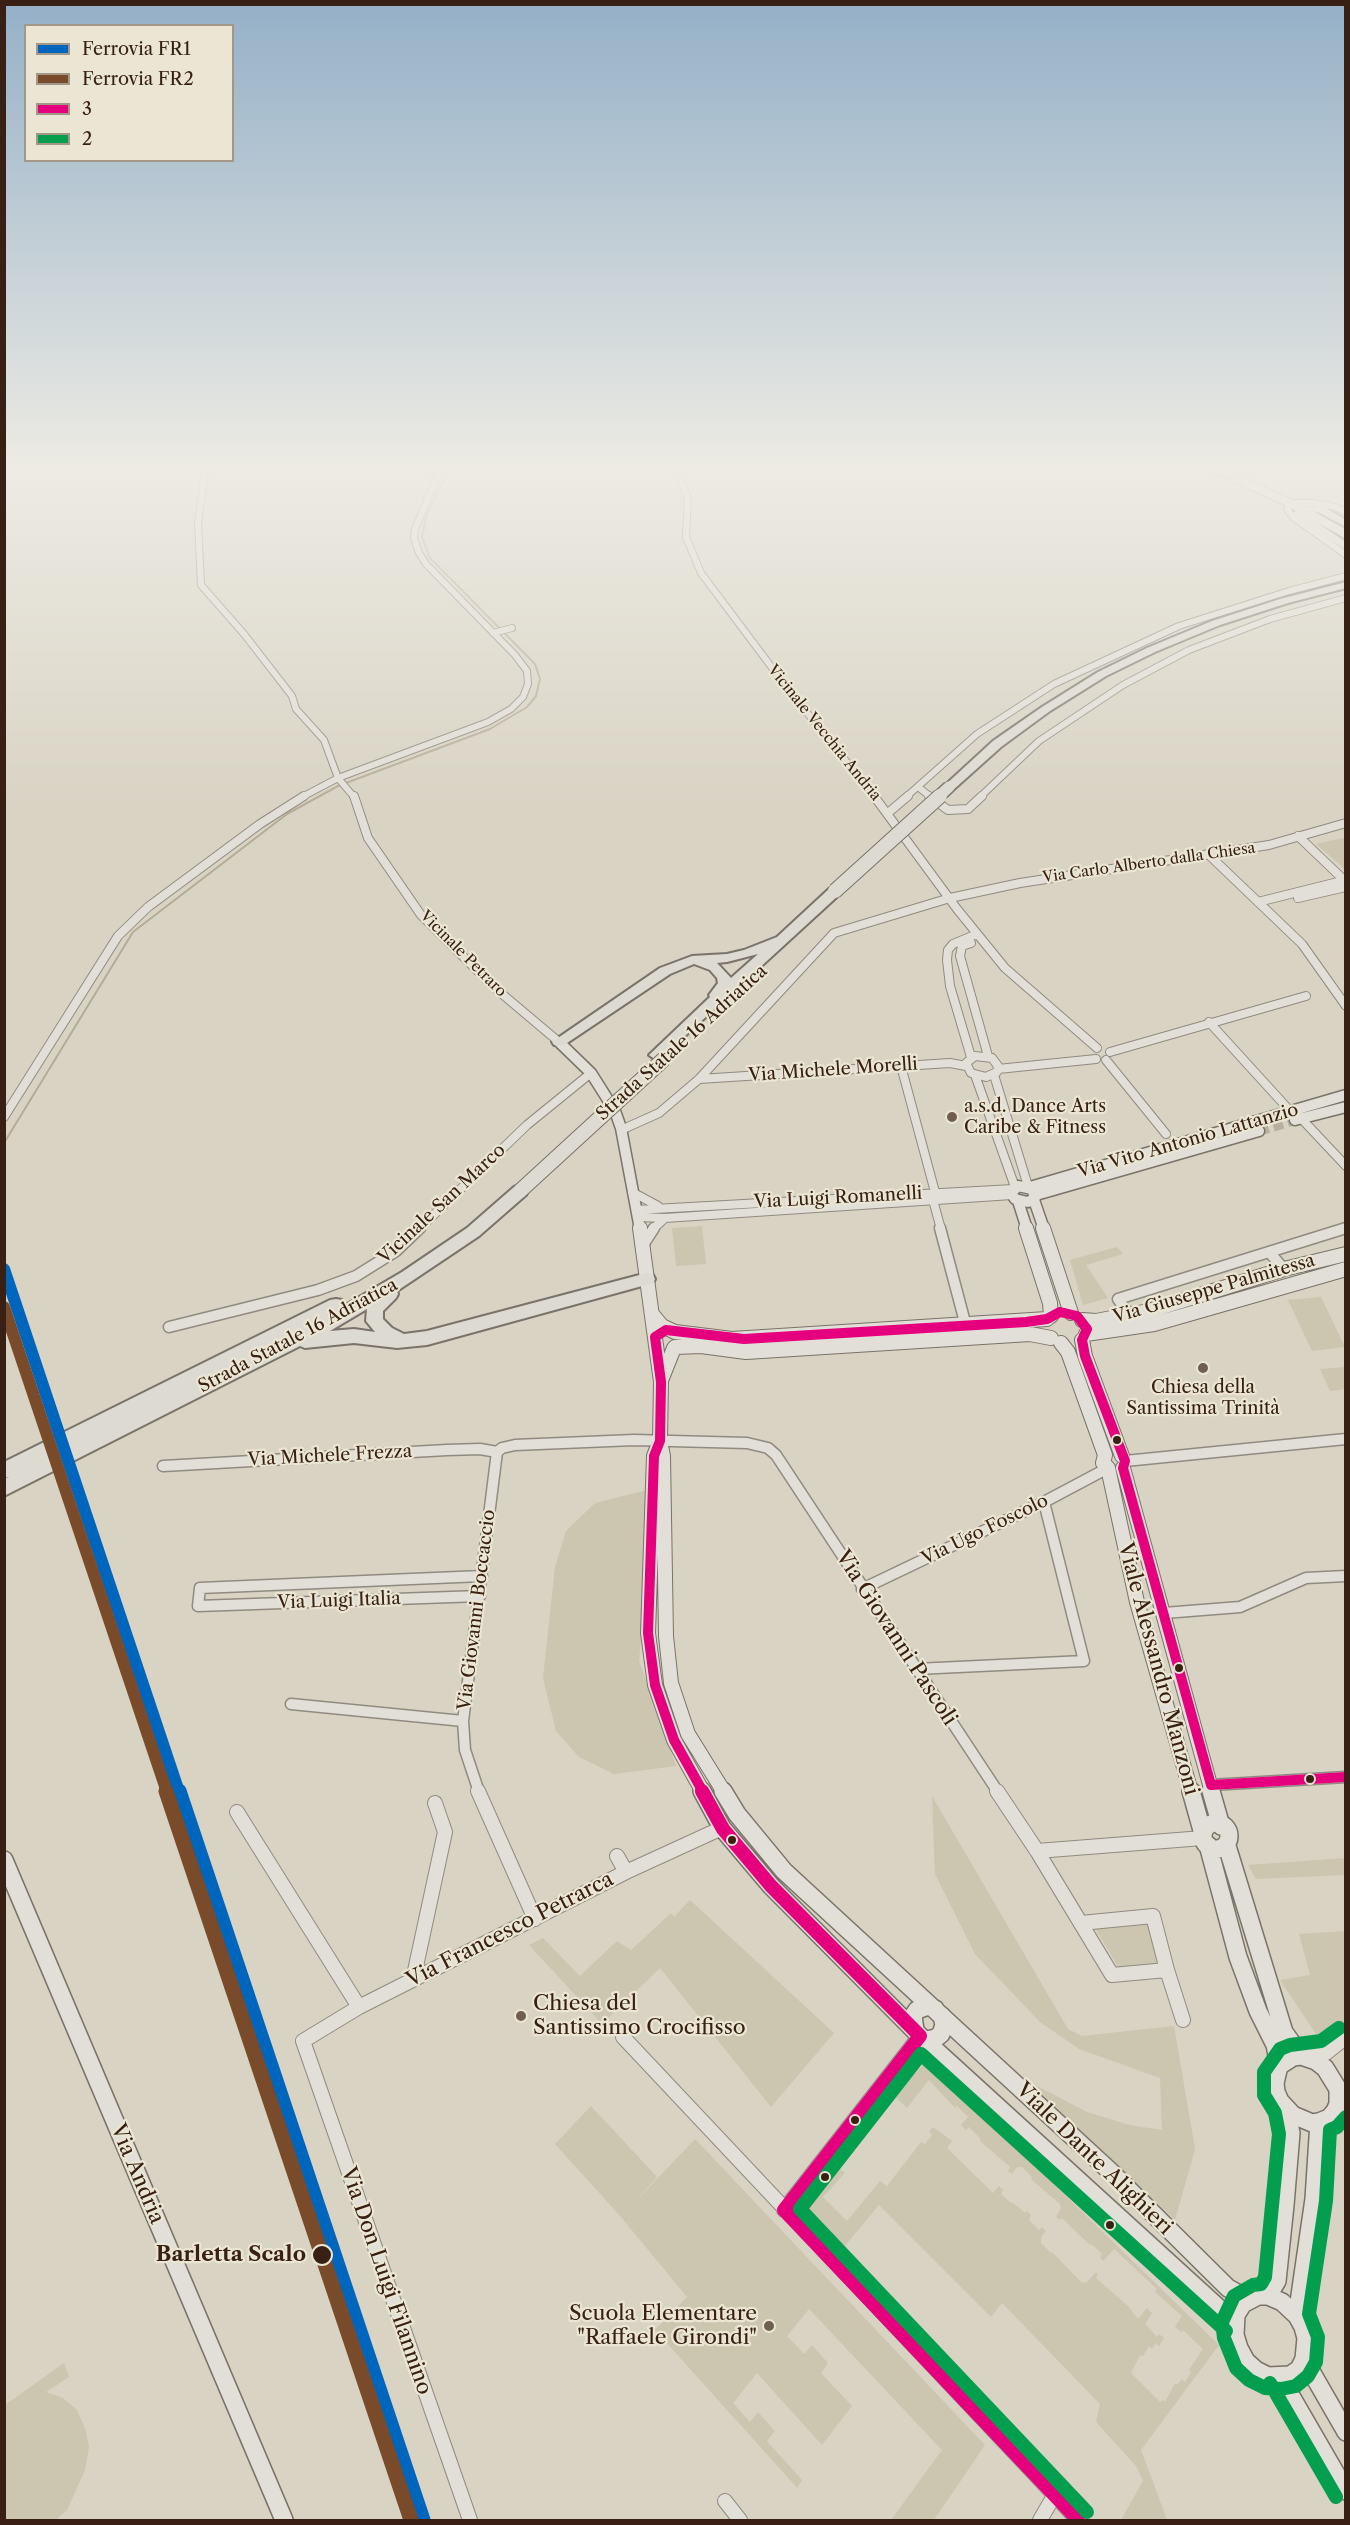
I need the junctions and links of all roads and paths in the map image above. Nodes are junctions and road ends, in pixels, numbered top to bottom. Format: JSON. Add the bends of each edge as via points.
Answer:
{"nodes":[{"id":1,"x":201,"y":583,"type":"edge"},
{"id":2,"x":444,"y":583,"type":"edge"},
{"id":3,"x":708,"y":583,"type":"edge"},
{"id":4,"x":1320,"y":583,"type":"edge"},
{"id":5,"x":1346,"y":585,"type":"edge"},
{"id":6,"x":1346,"y":591,"type":"edge"},
{"id":7,"x":1346,"y":598,"type":"edge"},
{"id":8,"x":512,"y":628,"type":"dead end"},
{"id":9,"x":493,"y":633,"type":"junction"},
{"id":10,"x":339,"y":779,"type":"junction"},
{"id":11,"x":918,"y":787,"type":"junction"},
{"id":12,"x":952,"y":790,"type":"junction"},
{"id":13,"x":888,"y":813,"type":"junction"},
{"id":14,"x":1341,"y":824,"type":"edge"},
{"id":15,"x":1346,"y":832,"type":"edge"},
{"id":16,"x":1298,"y":836,"type":"junction"},
{"id":17,"x":1209,"y":855,"type":"junction"},
{"id":18,"x":1345,"y":882,"type":"edge"},
{"id":19,"x":838,"y":894,"type":"junction"},
{"id":20,"x":950,"y":898,"type":"junction"},
{"id":21,"x":1261,"y":904,"type":"junction"},
{"id":22,"x":980,"y":937,"type":"junction"},
{"id":23,"x":781,"y":939,"type":"junction"},
{"id":24,"x":692,"y":960,"type":"junction"},
{"id":25,"x":1306,"y":996,"type":"dead end"},
{"id":26,"x":1346,"y":1006,"type":"edge"},
{"id":27,"x":706,"y":1009,"type":"junction"},
{"id":28,"x":1209,"y":1022,"type":"junction"},
{"id":29,"x":559,"y":1042,"type":"junction"},
{"id":30,"x":1097,"y":1048,"type":"junction"},
{"id":31,"x":988,"y":1056,"type":"junction"},
{"id":32,"x":1108,"y":1056,"type":"junction"},
{"id":33,"x":660,"y":1057,"type":"junction"},
{"id":34,"x":971,"y":1058,"type":"junction"},
{"id":35,"x":1090,"y":1058,"type":"junction"},
{"id":36,"x":901,"y":1066,"type":"junction"},
{"id":37,"x":966,"y":1066,"type":"junction"},
{"id":38,"x":996,"y":1069,"type":"junction"},
{"id":39,"x":591,"y":1073,"type":"junction"},
{"id":40,"x":975,"y":1075,"type":"junction"},
{"id":41,"x":699,"y":1079,"type":"junction"},
{"id":42,"x":1346,"y":1095,"type":"edge"},
{"id":43,"x":1346,"y":1107,"type":"edge"},
{"id":44,"x":1295,"y":1115,"type":"junction"},
{"id":45,"x":4,"y":1117,"type":"edge"},
{"id":46,"x":621,"y":1130,"type":"junction"},
{"id":47,"x":1259,"y":1131,"type":"tunnel mouth"},
{"id":48,"x":1166,"y":1134,"type":"dead end"},
{"id":49,"x":1346,"y":1166,"type":"edge"},
{"id":50,"x":516,"y":1189,"type":"junction"},
{"id":51,"x":632,"y":1192,"type":"junction"},
{"id":52,"x":1023,"y":1192,"type":"junction"},
{"id":53,"x":934,"y":1196,"type":"junction"},
{"id":54,"x":637,"y":1213,"type":"junction"},
{"id":55,"x":664,"y":1213,"type":"junction"},
{"id":56,"x":1346,"y":1228,"type":"edge"},
{"id":57,"x":643,"y":1245,"type":"junction"},
{"id":58,"x":1269,"y":1252,"type":"junction"},
{"id":59,"x":1346,"y":1254,"type":"edge"},
{"id":60,"x":1284,"y":1269,"type":"junction"},
{"id":61,"x":1346,"y":1269,"type":"edge"},
{"id":62,"x":408,"y":1276,"type":"junction"},
{"id":63,"x":647,"y":1278,"type":"junction"},
{"id":64,"x":651,"y":1314,"type":"junction"},
{"id":65,"x":1129,"y":1315,"type":"junction"},
{"id":66,"x":1049,"y":1317,"type":"junction"},
{"id":67,"x":1077,"y":1317,"type":"junction"},
{"id":68,"x":966,"y":1326,"type":"junction"},
{"id":69,"x":170,"y":1327,"type":"dead end"},
{"id":70,"x":673,"y":1332,"type":"junction"},
{"id":71,"x":1084,"y":1337,"type":"junction"},
{"id":72,"x":410,"y":1340,"type":"junction"},
{"id":73,"x":1056,"y":1340,"type":"junction"},
{"id":74,"x":656,"y":1341,"type":"junction"},
{"id":75,"x":284,"y":1346,"type":"junction"},
{"id":76,"x":674,"y":1347,"type":"junction"},
{"id":77,"x":661,"y":1382,"type":"junction"},
{"id":78,"x":177,"y":1393,"type":"junction"},
{"id":79,"x":1346,"y":1439,"type":"edge"},
{"id":80,"x":660,"y":1441,"type":"junction"},
{"id":81,"x":497,"y":1452,"type":"junction"},
{"id":82,"x":1106,"y":1462,"type":"junction"},
{"id":83,"x":1124,"y":1462,"type":"junction"},
{"id":84,"x":163,"y":1466,"type":"dead end"},
{"id":85,"x":4,"y":1471,"type":"edge"},
{"id":86,"x":4,"y":1488,"type":"edge"},
{"id":87,"x":1044,"y":1502,"type":"junction"},
{"id":88,"x":482,"y":1576,"type":"junction"},
{"id":89,"x":1346,"y":1576,"type":"edge"},
{"id":90,"x":862,"y":1589,"type":"junction"},
{"id":91,"x":480,"y":1596,"type":"junction"},
{"id":92,"x":1164,"y":1614,"type":"junction"},
{"id":93,"x":916,"y":1669,"type":"junction"},
{"id":94,"x":291,"y":1704,"type":"dead end"},
{"id":95,"x":463,"y":1721,"type":"junction"},
{"id":96,"x":1346,"y":1777,"type":"edge"},
{"id":97,"x":1211,"y":1785,"type":"junction"},
{"id":98,"x":435,"y":1803,"type":"dead end"},
{"id":99,"x":237,"y":1812,"type":"dead end"},
{"id":100,"x":739,"y":1817,"type":"junction"},
{"id":101,"x":1221,"y":1826,"type":"junction"},
{"id":102,"x":722,"y":1828,"type":"junction"},
{"id":103,"x":1205,"y":1839,"type":"junction"},
{"id":104,"x":1227,"y":1846,"type":"junction"},
{"id":105,"x":1037,"y":1851,"type":"junction"},
{"id":106,"x":616,"y":1856,"type":"dead end"},
{"id":107,"x":4,"y":1860,"type":"edge"},
{"id":108,"x":626,"y":1872,"type":"junction"},
{"id":109,"x":535,"y":1919,"type":"junction"},
{"id":110,"x":1080,"y":1923,"type":"junction"},
{"id":111,"x":1167,"y":1970,"type":"junction"},
{"id":112,"x":413,"y":1980,"type":"junction"},
{"id":113,"x":359,"y":2007,"type":"junction"},
{"id":114,"x":938,"y":2012,"type":"junction"},
{"id":115,"x":1183,"y":2019,"type":"dead end"},
{"id":116,"x":920,"y":2035,"type":"junction"},
{"id":117,"x":623,"y":2037,"type":"dead end"},
{"id":118,"x":1346,"y":2037,"type":"edge"},
{"id":119,"x":303,"y":2041,"type":"joint"},
{"id":120,"x":1303,"y":2057,"type":"junction"},
{"id":121,"x":1279,"y":2066,"type":"junction"},
{"id":122,"x":1342,"y":2083,"type":"edge"},
{"id":123,"x":1286,"y":2109,"type":"junction"},
{"id":124,"x":1319,"y":2122,"type":"junction"},
{"id":125,"x":784,"y":2210,"type":"junction"},
{"id":126,"x":1268,"y":2296,"type":"junction"},
{"id":127,"x":1248,"y":2299,"type":"junction"},
{"id":128,"x":1297,"y":2316,"type":"junction"},
{"id":129,"x":1234,"y":2322,"type":"junction"},
{"id":130,"x":1304,"y":2359,"type":"junction"},
{"id":131,"x":1280,"y":2378,"type":"junction"},
{"id":132,"x":1346,"y":2432,"type":"edge"},
{"id":133,"x":1346,"y":2491,"type":"edge"},
{"id":134,"x":1054,"y":2496,"type":"junction"},
{"id":135,"x":725,"y":2501,"type":"dead end"},
{"id":136,"x":284,"y":2520,"type":"edge"},
{"id":137,"x":470,"y":2520,"type":"edge"},
{"id":138,"x":740,"y":2520,"type":"edge"},
{"id":139,"x":1040,"y":2520,"type":"edge"},
{"id":140,"x":1078,"y":2520,"type":"edge"}],
"edges":[{"from":1,"to":10,"type":"street","name":"Vicinale Petraro","via":[[324,740]]},
{"from":2,"to":9,"type":"street"},
{"from":3,"to":13,"type":"street","name":"Vicinale Vecchia Andria"},
{"from":4,"to":11,"type":"street","via":[[1179,626],[1093,664],[1054,684],[977,734]]},
{"from":5,"to":12,"type":"highway","name":"Strada Statale 16 Adriatica","via":[[1216,623],[1102,674],[997,744]]},
{"from":6,"to":12,"type":"highway","name":"Strada Statale 16 Adriatica","via":[[1290,605],[1158,653],[1053,712]]},
{"from":7,"to":11,"type":"street","via":[[1270,619],[1189,650],[1123,685],[1039,741],[968,809],[948,810]]},
{"from":8,"to":9,"type":"street"},
{"from":9,"to":10,"type":"street","via":[[526,671],[528,684],[523,697],[488,722]]},
{"from":10,"to":29,"type":"street","name":"Vicinale Petraro","via":[[353,793],[368,838],[421,915],[495,988]]},
{"from":10,"to":45,"type":"street","via":[[283,808],[129,923]]},
{"from":11,"to":13,"type":"street"},
{"from":12,"to":19,"type":"highway","name":"Strada Statale 16 Adriatica"},
{"from":13,"to":20,"type":"street","name":"Vicinale Vecchia Andria"},
{"from":14,"to":15,"type":"street"},
{"from":14,"to":16,"type":"street","name":"Via Carlo Alberto dalla Chiesa"},
{"from":16,"to":17,"type":"street","name":"Via Carlo Alberto dalla Chiesa"},
{"from":16,"to":18,"type":"street"},
{"from":17,"to":20,"type":"street","name":"Via Carlo Alberto dalla Chiesa","via":[[1020,883]]},
{"from":17,"to":21,"type":"street"},
{"from":18,"to":21,"type":"street"},
{"from":19,"to":23,"type":"highway","name":"Strada Statale 16 Adriatica"},
{"from":19,"to":33,"type":"highway","name":"Strada Statale 16 Adriatica"},
{"from":20,"to":22,"type":"street","name":"Vicinale Vecchia Andria"},
{"from":20,"to":41,"type":"street","name":"Via Carlo Alberto dalla Chiesa","via":[[834,933]]},
{"from":21,"to":26,"type":"street","via":[[1302,944]]},
{"from":22,"to":30,"type":"street","name":"Vicinale Vecchia Andria","via":[[1005,968]]},
{"from":22,"to":31,"type":"street","via":[[962,946],[960,956]]},
{"from":22,"to":34,"type":"street","via":[[953,944],[947,960],[950,986]]},
{"from":23,"to":24,"type":"highway","via":[[741,955]]},
{"from":23,"to":27,"type":"highway","name":"Strada Statale 16 Adriatica"},
{"from":24,"to":27,"type":"highway","via":[[715,966],[724,977],[725,983]]},
{"from":24,"to":29,"type":"highway","via":[[665,971]]},
{"from":25,"to":28,"type":"street"},
{"from":27,"to":33,"type":"highway","name":"Strada Statale 16 Adriatica"},
{"from":28,"to":32,"type":"street"},
{"from":28,"to":44,"type":"street"},
{"from":29,"to":39,"type":"street","name":"Vicinale Petraro"},
{"from":30,"to":32,"type":"street"},
{"from":30,"to":35,"type":"street"},
{"from":31,"to":34,"type":"street"},
{"from":31,"to":38,"type":"street"},
{"from":32,"to":35,"type":"street"},
{"from":32,"to":48,"type":"street"},
{"from":33,"to":50,"type":"highway","name":"Strada Statale 16 Adriatica","bridge":true},
{"from":34,"to":37,"type":"street"},
{"from":35,"to":38,"type":"street"},
{"from":36,"to":37,"type":"street","name":"Via Michele Morelli","via":[[950,1062]]},
{"from":36,"to":41,"type":"street","name":"Via Michele Morelli"},
{"from":36,"to":53,"type":"street"},
{"from":37,"to":40,"type":"street"},
{"from":38,"to":40,"type":"street","via":[[986,1077]]},
{"from":38,"to":52,"type":"street"},
{"from":39,"to":46,"type":"street","name":"Vicinale Petraro","via":[[615,1111]]},
{"from":39,"to":69,"type":"street","name":"Vicinale San Marco","via":[[527,1125],[376,1265],[318,1290]]},
{"from":40,"to":52,"type":"street"},
{"from":41,"to":46,"type":"street","name":"Via Carlo Alberto dalla Chiesa","via":[[658,1113]]},
{"from":42,"to":44,"type":"street","name":"Via Vito Antonio Lattanzio"},
{"from":43,"to":44,"type":"street","name":"Via Vito Antonio Lattanzio"},
{"from":44,"to":49,"type":"street"},
{"from":44,"to":52,"type":"street","name":"Via Vito Antonio Lattanzio"},
{"from":46,"to":51,"type":"street","name":"Vicinale Petraro"},
{"from":47,"to":52,"type":"street","name":"Via Vito Antonio Lattanzio"},
{"from":50,"to":62,"type":"highway","name":"Strada Statale 16 Adriatica","via":[[473,1232]]},
{"from":50,"to":78,"type":"highway","name":"Strada Statale 16 Adriatica","via":[[399,1269]]},
{"from":51,"to":54,"type":"street","name":"Vicinale Petraro"},
{"from":51,"to":55,"type":"street","name":"Via Luigi Romanelli"},
{"from":52,"to":53,"type":"street","name":"Via Luigi Romanelli"},
{"from":52,"to":66,"type":"street","via":[[1050,1303]]},
{"from":52,"to":67,"type":"street"},
{"from":53,"to":55,"type":"street","name":"Via Luigi Romanelli"},
{"from":53,"to":68,"type":"street"},
{"from":54,"to":55,"type":"street","name":"Via Luigi Romanelli"},
{"from":54,"to":57,"type":"street","name":"Viale Dante Alighieri"},
{"from":55,"to":57,"type":"street"},
{"from":56,"to":58,"type":"street"},
{"from":57,"to":63,"type":"street","name":"Viale Dante Alighieri"},
{"from":58,"to":60,"type":"street"},
{"from":58,"to":65,"type":"street","via":[[1118,1299]]},
{"from":59,"to":60,"type":"street","name":"Via Giuseppe Palmitessa"},
{"from":60,"to":65,"type":"street","name":"Via Giuseppe Palmitessa"},
{"from":61,"to":71,"type":"street","name":"Via Giuseppe Palmitessa","via":[[1154,1324]]},
{"from":62,"to":72,"type":"highway","via":[[375,1309],[375,1321],[386,1333]]},
{"from":62,"to":75,"type":"highway","name":"Strada Statale 16 Adriatica"},
{"from":63,"to":64,"type":"street","name":"Viale Dante Alighieri"},
{"from":63,"to":72,"type":"highway"},
{"from":64,"to":70,"type":"street"},
{"from":64,"to":74,"type":"street","name":"Viale Dante Alighieri"},
{"from":65,"to":67,"type":"street","name":"Via Giuseppe Palmitessa","via":[[1096,1321]]},
{"from":66,"to":67,"type":"street","via":[[1060,1312]]},
{"from":66,"to":68,"type":"street"},
{"from":66,"to":73,"type":"street","via":[[1045,1327]]},
{"from":67,"to":71,"type":"street"},
{"from":68,"to":70,"type":"street","via":[[744,1339]]},
{"from":70,"to":74,"type":"street","via":[[661,1331]]},
{"from":70,"to":76,"type":"street","via":[[680,1340]]},
{"from":71,"to":73,"type":"street","via":[[1073,1344]]},
{"from":71,"to":83,"type":"street","name":"Viale Alessandro Manzoni","via":[[1085,1356]]},
{"from":72,"to":75,"type":"highway","via":[[354,1336],[317,1338]]},
{"from":73,"to":76,"type":"street","via":[[1030,1334],[746,1352]]},
{"from":73,"to":82,"type":"street","name":"Viale Alessandro Manzoni","via":[[1068,1352]]},
{"from":74,"to":76,"type":"street","via":[[664,1349]]},
{"from":74,"to":77,"type":"street","name":"Viale Dante Alighieri"},
{"from":75,"to":78,"type":"highway","name":"Strada Statale 16 Adriatica"},
{"from":76,"to":77,"type":"street","name":"Viale Dante Alighieri"},
{"from":77,"to":80,"type":"street","name":"Viale Dante Alighieri"},
{"from":78,"to":85,"type":"highway","name":"Strada Statale 16 Adriatica"},
{"from":78,"to":86,"type":"highway","name":"Strada Statale 16 Adriatica"},
{"from":79,"to":83,"type":"street"},
{"from":80,"to":81,"type":"street","via":[[515,1445]]},
{"from":80,"to":90,"type":"street","name":"Via Giovanni Pascoli","via":[[747,1443],[768,1448],[816,1513]]},
{"from":80,"to":100,"type":"street","name":"Viale Dante Alighieri","via":[[671,1683],[688,1734]]},
{"from":80,"to":102,"type":"street","name":"Viale Dante Alighieri","via":[[654,1456],[648,1633],[655,1685],[674,1740]]},
{"from":81,"to":84,"type":"street","name":"Via Michele Frezza","via":[[447,1450]]},
{"from":81,"to":88,"type":"street","name":"Via Giovanni Boccaccio"},
{"from":82,"to":83,"type":"street","via":[[1118,1471]]},
{"from":82,"to":87,"type":"street","name":"Via Ugo Foscolo"},
{"from":82,"to":103,"type":"street","name":"Viale Alessandro Manzoni","via":[[1137,1602]]},
{"from":83,"to":92,"type":"street","name":"Viale Alessandro Manzoni"},
{"from":87,"to":90,"type":"street","name":"Via Ugo Foscolo"},
{"from":87,"to":93,"type":"street","via":[[1084,1661]]},
{"from":88,"to":91,"type":"street","name":"Via Giovanni Boccaccio"},
{"from":88,"to":91,"type":"street","name":"Via Luigi Italia","via":[[200,1588],[198,1606]]},
{"from":89,"to":92,"type":"street","via":[[1305,1578],[1240,1607]]},
{"from":90,"to":93,"type":"street","name":"Via Giovanni Pascoli"},
{"from":91,"to":95,"type":"street","name":"Via Giovanni Boccaccio"},
{"from":92,"to":97,"type":"street","name":"Viale Alessandro Manzoni"},
{"from":93,"to":105,"type":"street","name":"Via Giovanni Pascoli"},
{"from":94,"to":95,"type":"street"},
{"from":95,"to":109,"type":"street","name":"Via Giovanni Boccaccio","via":[[465,1750],[482,1803],[507,1846]]},
{"from":96,"to":97,"type":"street"},
{"from":97,"to":101,"type":"street","name":"Viale Alessandro Manzoni"},
{"from":98,"to":112,"type":"street","via":[[445,1832]]},
{"from":99,"to":113,"type":"street"},
{"from":100,"to":102,"type":"street","via":[[742,1825],[738,1831],[729,1833]]},
{"from":100,"to":114,"type":"street","name":"Viale Dante Alighieri","via":[[784,1870]]},
{"from":101,"to":103,"type":"street","via":[[1208,1825]]},
{"from":101,"to":104,"type":"street","via":[[1229,1834]]},
{"from":102,"to":108,"type":"street","name":"Via Francesco Petrarca"},
{"from":102,"to":116,"type":"street","name":"Viale Dante Alighieri","via":[[771,1886]]},
{"from":103,"to":104,"type":"street","via":[[1216,1849]]},
{"from":103,"to":105,"type":"street"},
{"from":103,"to":121,"type":"street","name":"Viale Alessandro Manzoni","via":[[1238,1957],[1275,2045]]},
{"from":104,"to":120,"type":"street","via":[[1284,2032]]},
{"from":105,"to":110,"type":"street","name":"Via Giovanni Pascoli"},
{"from":106,"to":108,"type":"street"},
{"from":107,"to":136,"type":"street","name":"Via Andria"},
{"from":108,"to":109,"type":"street","name":"Via Francesco Petrarca"},
{"from":109,"to":112,"type":"street","name":"Via Francesco Petrarca"},
{"from":110,"to":111,"type":"street","name":"Via Giovanni Pascoli","via":[[1112,1975]]},
{"from":110,"to":111,"type":"street","via":[[1153,1916]]},
{"from":111,"to":115,"type":"street"},
{"from":112,"to":113,"type":"street","name":"Via Francesco Petrarca"},
{"from":113,"to":119,"type":"street","name":"Via Francesco Petrarca"},
{"from":114,"to":116,"type":"street","via":[[944,2025],[941,2034]]},
{"from":114,"to":116,"type":"street","via":[[928,2006],[917,2010],[913,2016]]},
{"from":114,"to":127,"type":"street","name":"Viale Dante Alighieri","via":[[1110,2171],[1228,2288]]},
{"from":116,"to":125,"type":"street"},
{"from":116,"to":129,"type":"street","name":"Viale Dante Alighieri"},
{"from":117,"to":125,"type":"street"},
{"from":118,"to":120,"type":"street","via":[[1326,2053]]},
{"from":119,"to":137,"type":"street","name":"Via Don Luigi Filannino"},
{"from":120,"to":121,"type":"street","via":[[1293,2056]]},
{"from":120,"to":122,"type":"street","via":[[1325,2068]]},
{"from":121,"to":123,"type":"street","via":[[1276,2092]]},
{"from":122,"to":124,"type":"street","via":[[1335,2111]]},
{"from":123,"to":124,"type":"street","via":[[1301,2120]]},
{"from":123,"to":126,"type":"street","via":[[1291,2133],[1286,2205],[1277,2281]]},
{"from":124,"to":128,"type":"street","via":[[1314,2199]]},
{"from":125,"to":134,"type":"street"},
{"from":126,"to":127,"type":"street"},
{"from":126,"to":128,"type":"street","via":[[1282,2302]]},
{"from":127,"to":129,"type":"street"},
{"from":128,"to":130,"type":"street","via":[[1306,2338]]},
{"from":129,"to":131,"type":"street","via":[[1246,2361],[1256,2370]]},
{"from":130,"to":131,"type":"street","via":[[1299,2369]]},
{"from":130,"to":132,"type":"street"},
{"from":131,"to":133,"type":"street"},
{"from":134,"to":139,"type":"street"},
{"from":134,"to":140,"type":"street"},
{"from":135,"to":138,"type":"street"}]}
